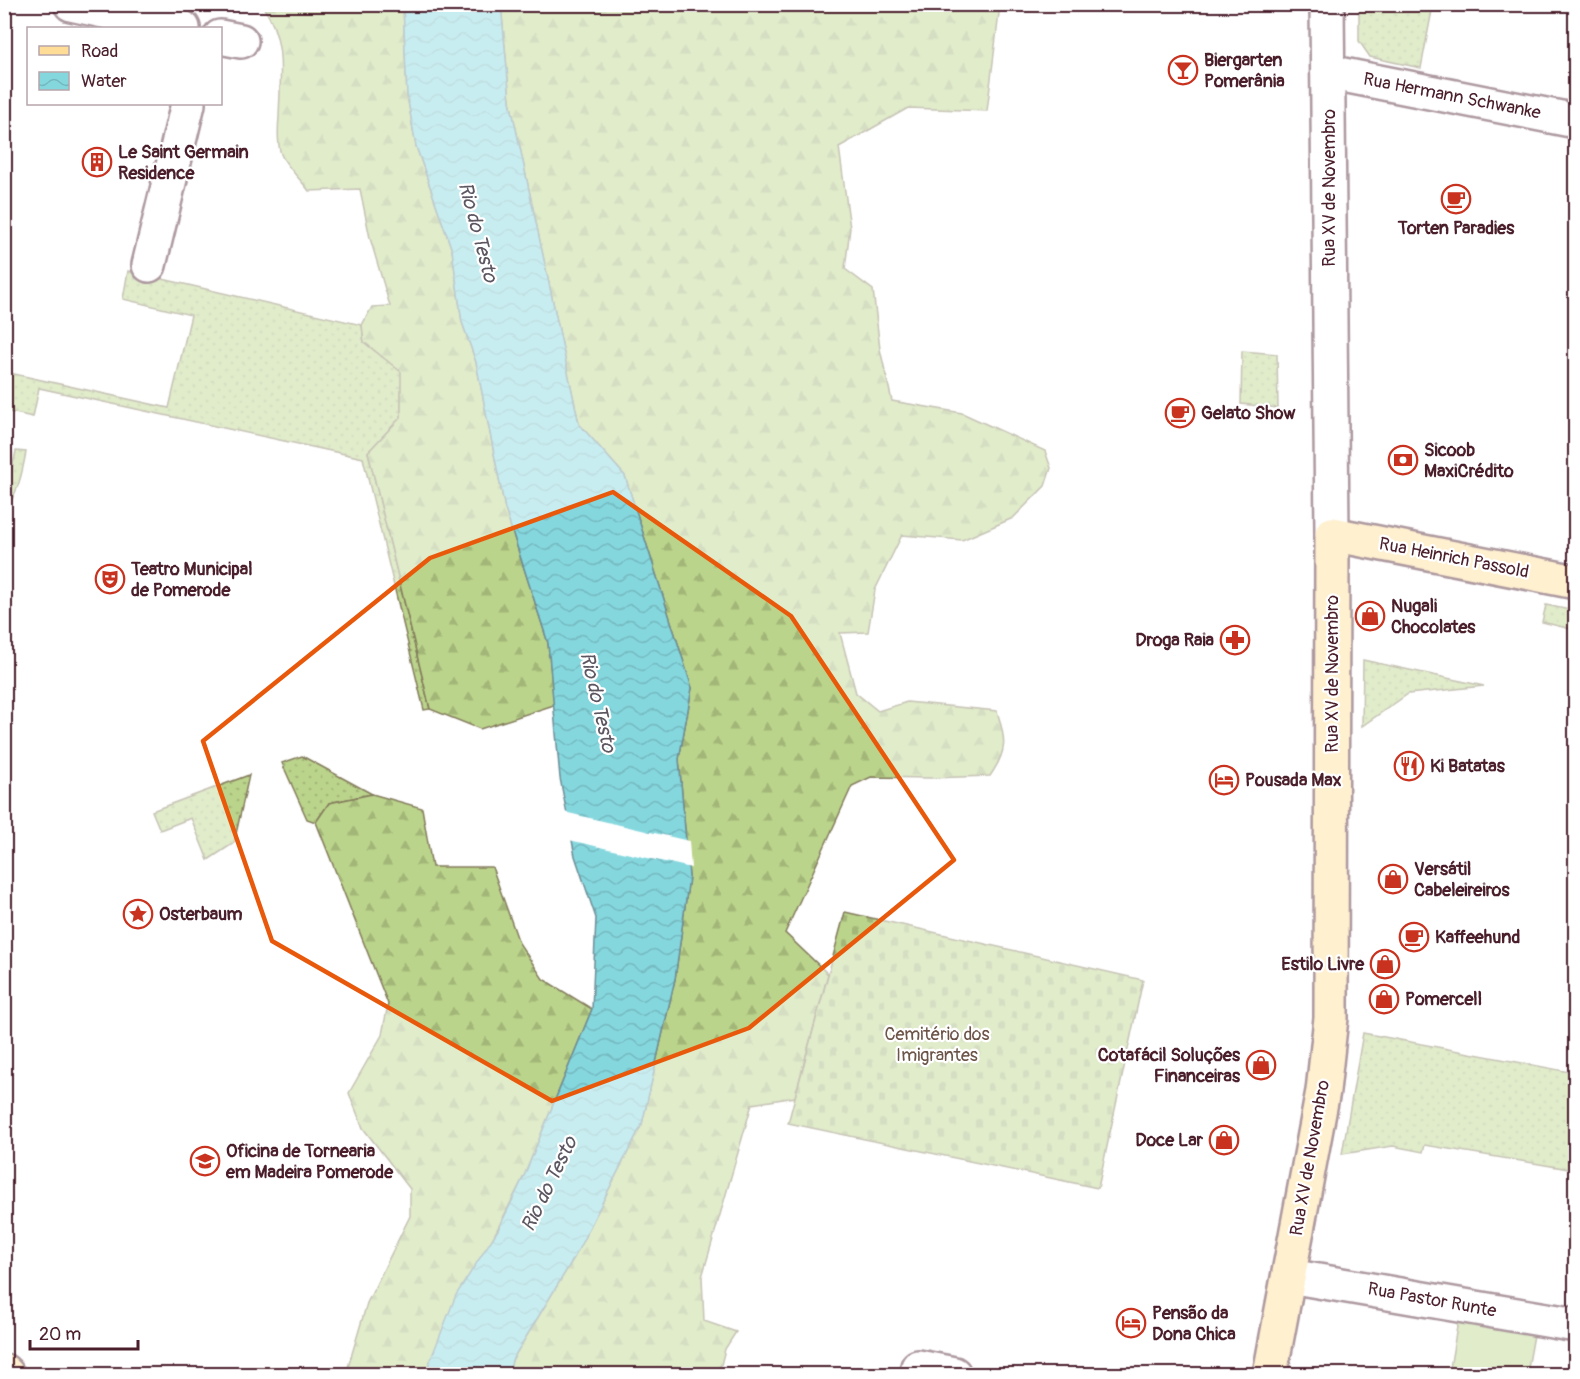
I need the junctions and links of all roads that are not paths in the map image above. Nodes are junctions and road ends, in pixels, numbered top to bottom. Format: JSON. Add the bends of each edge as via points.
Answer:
{"nodes":[{"id":1,"x":70,"y":4,"type":"edge"},
{"id":2,"x":1327,"y":4,"type":"edge"},
{"id":3,"x":178,"y":27,"type":"edge"},
{"id":4,"x":1328,"y":72,"type":"junction"},
{"id":5,"x":188,"y":105,"type":"edge"},
{"id":6,"x":1575,"y":121,"type":"edge"},
{"id":7,"x":149,"y":265,"type":"dead end"},
{"id":8,"x":1332,"y":534,"type":"junction"},
{"id":9,"x":1575,"y":582,"type":"edge"},
{"id":10,"x":1288,"y":1276,"type":"junction"},
{"id":11,"x":1575,"y":1324,"type":"edge"},
{"id":12,"x":918,"y":1367,"type":"dead end"},
{"id":13,"x":954,"y":1374,"type":"edge"},
{"id":14,"x":1270,"y":1374,"type":"edge"}],
"edges":[{"from":1,"to":3,"type":"street"},
{"from":2,"to":4,"type":"street","name":"Rua XV de Novembro"},
{"from":4,"to":6,"type":"street","name":"Rua Hermann Schwanke"},
{"from":4,"to":8,"type":"street","name":"Rua XV de Novembro"},
{"from":5,"to":7,"type":"street"},
{"from":8,"to":9,"type":"main road","name":"Rua Heinrich Passold"},
{"from":8,"to":10,"type":"main road","name":"Rua XV de Novembro","via":[[1331,1018],[1323,1091]]},
{"from":10,"to":11,"type":"street","name":"Rua Pastor Runte"},
{"from":10,"to":14,"type":"main road","name":"Rua XV de Novembro"},
{"from":12,"to":13,"type":"street"}]}
